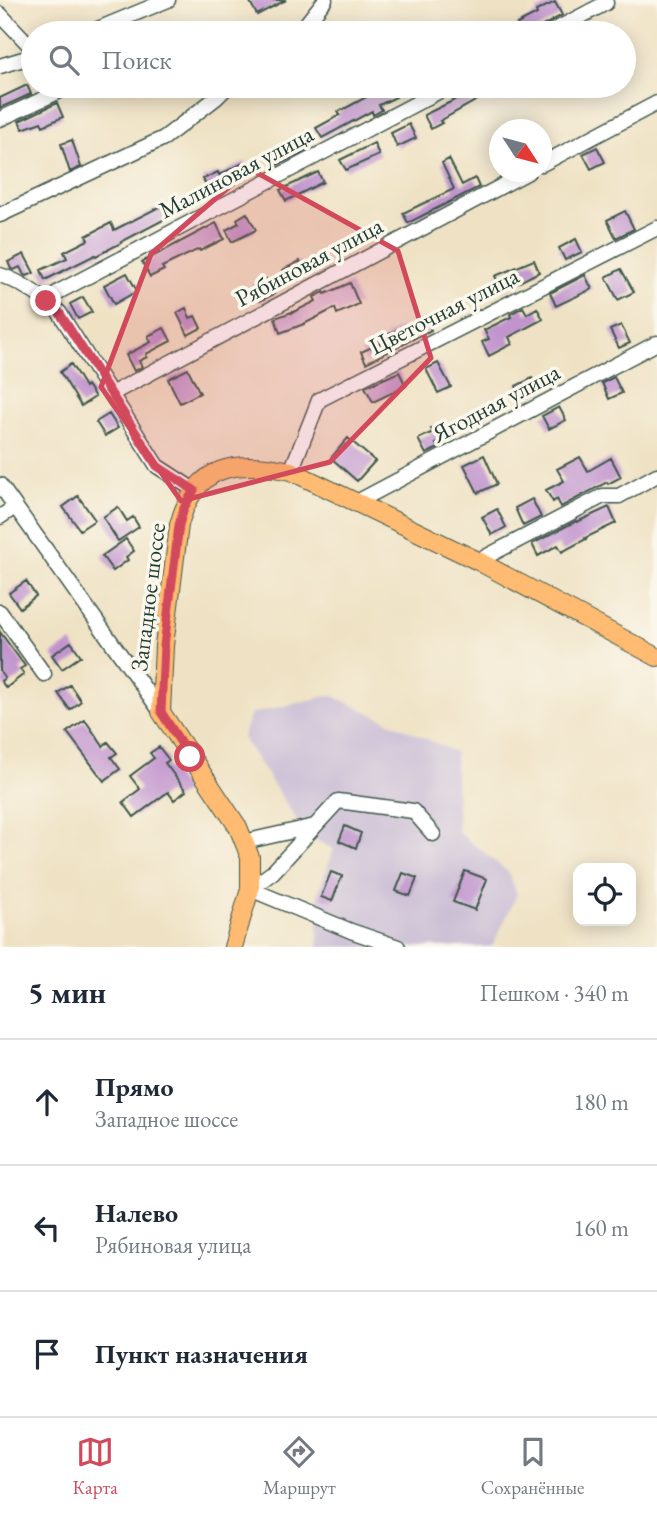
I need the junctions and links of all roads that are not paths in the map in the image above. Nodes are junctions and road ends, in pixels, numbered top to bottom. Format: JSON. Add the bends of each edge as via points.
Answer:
{"nodes":[{"id":1,"x":144,"y":0,"type":"edge"},
{"id":2,"x":168,"y":0,"type":"edge"},
{"id":3,"x":325,"y":0,"type":"edge"},
{"id":4,"x":606,"y":3,"type":"dead end"},
{"id":5,"x":0,"y":14,"type":"edge"},
{"id":6,"x":131,"y":15,"type":"junction"},
{"id":7,"x":117,"y":21,"type":"edge"},
{"id":8,"x":308,"y":21,"type":"edge"},
{"id":9,"x":572,"y":21,"type":"edge"},
{"id":10,"x":21,"y":36,"type":"edge"},
{"id":11,"x":21,"y":60,"type":"edge"},
{"id":12,"x":0,"y":66,"type":"edge"},
{"id":13,"x":45,"y":98,"type":"edge"},
{"id":14,"x":216,"y":98,"type":"edge"},
{"id":15,"x":426,"y":98,"type":"edge"},
{"id":16,"x":657,"y":103,"type":"edge"},
{"id":17,"x":0,"y":119,"type":"edge"},
{"id":18,"x":552,"y":158,"type":"edge"},
{"id":19,"x":509,"y":182,"type":"edge"},
{"id":20,"x":0,"y":215,"type":"edge"},
{"id":21,"x":657,"y":228,"type":"edge"},
{"id":22,"x":0,"y":275,"type":"edge"},
{"id":23,"x":46,"y":301,"type":"junction"},
{"id":24,"x":657,"y":343,"type":"edge"},
{"id":25,"x":111,"y":394,"type":"junction"},
{"id":26,"x":291,"y":471,"type":"junction"},
{"id":27,"x":657,"y":475,"type":"edge"},
{"id":28,"x":0,"y":485,"type":"edge"},
{"id":29,"x":194,"y":490,"type":"junction"},
{"id":30,"x":355,"y":503,"type":"junction"},
{"id":31,"x":15,"y":507,"type":"junction"},
{"id":32,"x":0,"y":517,"type":"edge"},
{"id":33,"x":478,"y":561,"type":"junction"},
{"id":34,"x":0,"y":612,"type":"edge"},
{"id":35,"x":657,"y":657,"type":"edge"},
{"id":36,"x":44,"y":674,"type":"dead end"},
{"id":37,"x":161,"y":712,"type":"junction"},
{"id":38,"x":315,"y":826,"type":"junction"},
{"id":39,"x":433,"y":834,"type":"dead end"},
{"id":40,"x":244,"y":842,"type":"junction"},
{"id":41,"x":250,"y":890,"type":"junction"},
{"id":42,"x":233,"y":947,"type":"edge"},
{"id":43,"x":398,"y":947,"type":"edge"}],
"edges":[{"from":1,"to":6,"type":"street"},
{"from":2,"to":6,"type":"street"},
{"from":3,"to":8,"type":"street"},
{"from":4,"to":9,"type":"street"},
{"from":5,"to":10,"type":"street"},
{"from":6,"to":7,"type":"street"},
{"from":11,"to":12,"type":"street"},
{"from":13,"to":17,"type":"street"},
{"from":14,"to":20,"type":"street","via":[[164,138]]},
{"from":15,"to":23,"type":"street","name":"Малиновая улица"},
{"from":16,"to":18,"type":"street"},
{"from":19,"to":25,"type":"street","name":"Рябиновая улица"},
{"from":21,"to":26,"type":"street","name":"Цветочная улица","via":[[319,400]]},
{"from":22,"to":23,"type":"street"},
{"from":23,"to":25,"type":"street","via":[[59,312]]},
{"from":24,"to":30,"type":"street","name":"Ягодная улица"},
{"from":25,"to":29,"type":"street","via":[[157,466]]},
{"from":26,"to":29,"type":"main road","via":[[234,465],[212,474]]},
{"from":26,"to":30,"type":"main road"},
{"from":27,"to":33,"type":"street","via":[[619,496],[603,496]]},
{"from":28,"to":31,"type":"street"},
{"from":29,"to":37,"type":"main road","name":"Западное шоссе","via":[[179,525]]},
{"from":30,"to":33,"type":"main road"},
{"from":31,"to":32,"type":"street"},
{"from":31,"to":37,"type":"street"},
{"from":33,"to":35,"type":"main road"},
{"from":34,"to":36,"type":"street"},
{"from":37,"to":40,"type":"main road"},
{"from":38,"to":39,"type":"street","via":[[338,801],[413,811]]},
{"from":38,"to":40,"type":"street"},
{"from":38,"to":41,"type":"street"},
{"from":40,"to":41,"type":"main road","via":[[250,858]]},
{"from":41,"to":42,"type":"main road"},
{"from":41,"to":43,"type":"street"}]}
